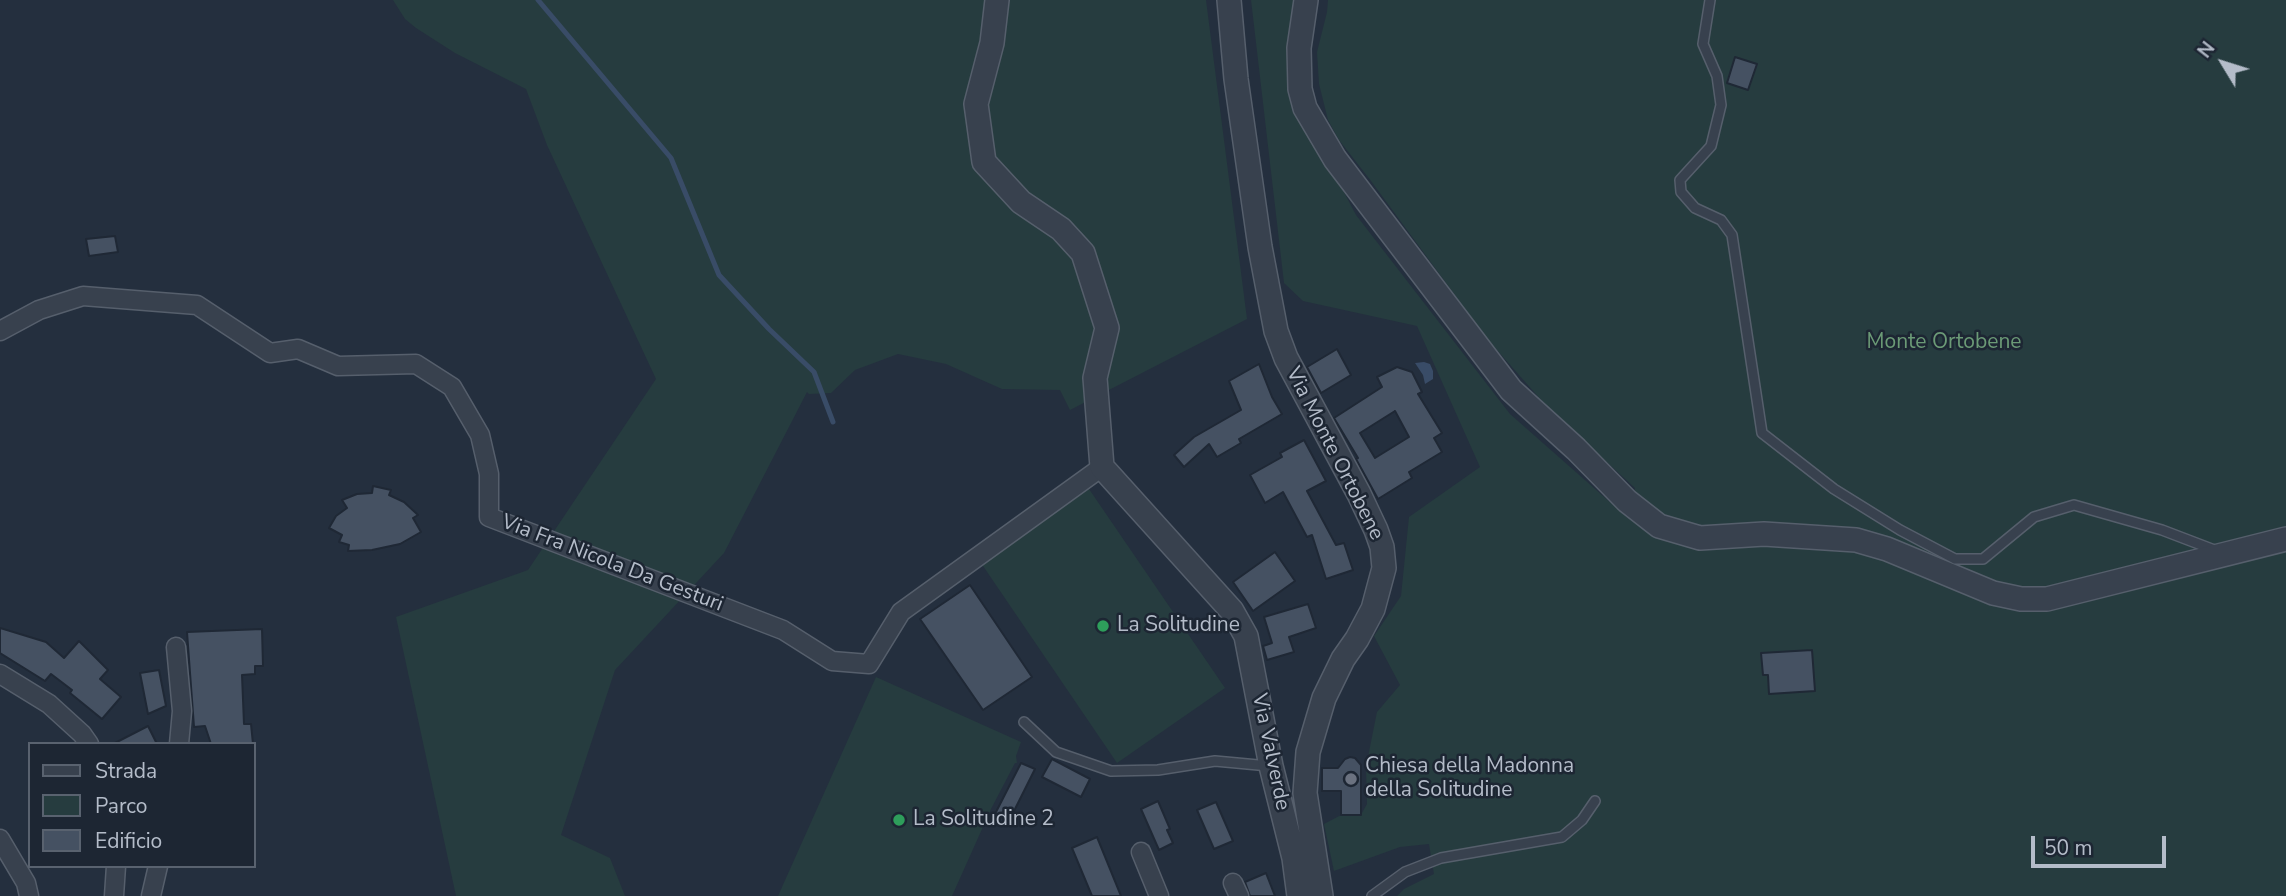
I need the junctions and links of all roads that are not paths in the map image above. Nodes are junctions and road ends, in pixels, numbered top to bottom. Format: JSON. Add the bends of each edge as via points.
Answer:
{"nodes":[{"id":1,"x":997,"y":0,"type":"edge"},
{"id":2,"x":1229,"y":0,"type":"edge"},
{"id":3,"x":1306,"y":0,"type":"edge"},
{"id":4,"x":1710,"y":0,"type":"edge"},
{"id":5,"x":0,"y":331,"type":"edge"},
{"id":6,"x":1102,"y":467,"type":"junction"},
{"id":7,"x":2286,"y":539,"type":"edge"},
{"id":8,"x":2225,"y":554,"type":"junction"},
{"id":9,"x":176,"y":647,"type":"dead end"},
{"id":10,"x":0,"y":674,"type":"edge"},
{"id":11,"x":1024,"y":722,"type":"dead end"},
{"id":12,"x":88,"y":742,"type":"edge"},
{"id":13,"x":179,"y":742,"type":"edge"},
{"id":14,"x":1271,"y":766,"type":"junction"},
{"id":15,"x":1595,"y":801,"type":"dead end"},
{"id":16,"x":0,"y":839,"type":"edge"},
{"id":17,"x":1141,"y":852,"type":"dead end"},
{"id":18,"x":116,"y":868,"type":"edge"},
{"id":19,"x":158,"y":868,"type":"edge"},
{"id":20,"x":29,"y":896,"type":"edge"},
{"id":21,"x":114,"y":896,"type":"edge"},
{"id":22,"x":151,"y":896,"type":"edge"},
{"id":23,"x":1159,"y":896,"type":"edge"},
{"id":24,"x":1299,"y":896,"type":"edge"},
{"id":25,"x":1321,"y":896,"type":"edge"},
{"id":26,"x":1372,"y":896,"type":"edge"}],
"edges":[{"from":1,"to":6,"type":"street","via":[[992,43],[976,104],[984,162],[1021,202],[1061,229],[1083,253],[1107,328],[1095,378]]},
{"from":2,"to":25,"type":"street","name":"Via Monte Ortobene","via":[[1236,79],[1276,331],[1382,547],[1384,568],[1373,609],[1324,698],[1308,752],[1305,793]]},
{"from":3,"to":8,"type":"street","via":[[1299,48],[1300,89],[1305,108],[1335,159],[1511,390],[1659,527],[1700,538],[1765,534],[1856,540],[1993,593],[2021,599],[2047,599]]},
{"from":4,"to":8,"type":"lane","via":[[1703,44],[1717,76],[1721,106],[1711,146],[1679,180],[1681,192],[1695,208],[1721,220],[1732,235],[1762,433],[1834,489],[1955,559],[1983,559],[2034,517],[2074,505]]},
{"from":5,"to":6,"type":"street","name":"Via Fra Nicola Da Gesturi","via":[[39,310],[83,296],[197,304],[270,353],[298,349],[338,366],[416,364],[452,387],[480,435],[489,474],[489,517],[783,630],[832,661],[869,664],[901,611]]},
{"from":6,"to":14,"type":"street","name":"Via Valverde","via":[[1232,611],[1246,636]]},
{"from":7,"to":8,"type":"street"},
{"from":9,"to":13,"type":"street","via":[[182,710]]},
{"from":10,"to":12,"type":"street","via":[[49,704]]},
{"from":11,"to":14,"type":"lane","via":[[1056,751],[1111,771],[1158,770],[1215,761]]},
{"from":14,"to":24,"type":"street","name":"Via Valverde"},
{"from":15,"to":26,"type":"lane","via":[[1562,837],[1441,858],[1405,872]]},
{"from":16,"to":20,"type":"street"},
{"from":17,"to":23,"type":"street"},
{"from":18,"to":21,"type":"street"},
{"from":19,"to":22,"type":"street"}]}
